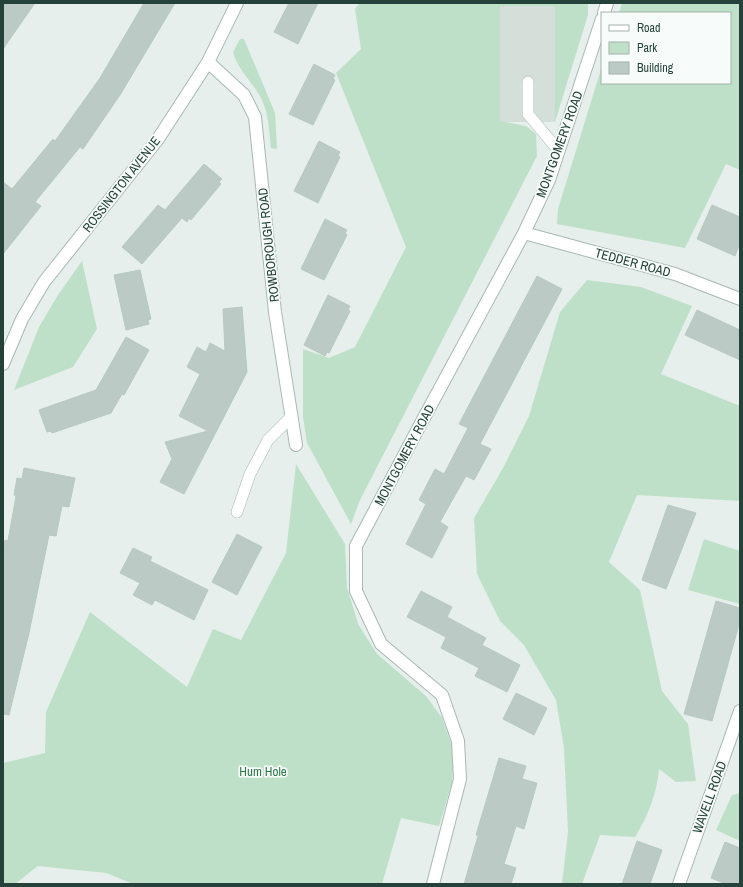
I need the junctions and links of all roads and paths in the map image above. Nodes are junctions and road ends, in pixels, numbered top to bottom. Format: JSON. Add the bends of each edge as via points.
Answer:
{"nodes":[{"id":1,"x":237,"y":3,"type":"edge"},
{"id":2,"x":601,"y":22,"type":"edge"},
{"id":3,"x":208,"y":62,"type":"junction"},
{"id":4,"x":528,"y":82,"type":"dead end"},
{"id":5,"x":559,"y":151,"type":"junction"},
{"id":6,"x":524,"y":233,"type":"junction"},
{"id":7,"x":740,"y":299,"type":"edge"},
{"id":8,"x":3,"y":364,"type":"edge"},
{"id":9,"x":291,"y":417,"type":"junction"},
{"id":10,"x":296,"y":445,"type":"dead end"},
{"id":11,"x":236,"y":512,"type":"dead end"},
{"id":12,"x":740,"y":711,"type":"edge"},
{"id":13,"x":433,"y":884,"type":"edge"},
{"id":14,"x":678,"y":884,"type":"edge"}],
"edges":[{"from":1,"to":3,"type":"street","name":"ROSSINGTON AVENUE"},
{"from":2,"to":5,"type":"street","name":"MONTGOMERY ROAD"},
{"from":3,"to":8,"type":"street","name":"ROSSINGTON AVENUE","via":[[158,139],[44,282],[22,319]]},
{"from":3,"to":9,"type":"street","name":"ROWBOROUGH ROAD","via":[[244,95],[255,117],[275,312]]},
{"from":4,"to":5,"type":"lane","via":[[528,114]]},
{"from":5,"to":6,"type":"street","name":"MONTGOMERY ROAD","via":[[549,180]]},
{"from":6,"to":7,"type":"street","name":"TEDDER ROAD","via":[[675,274]]},
{"from":6,"to":13,"type":"street","name":"MONTGOMERY ROAD","via":[[356,546],[356,591],[381,644],[442,695],[458,741],[460,779]]},
{"from":9,"to":10,"type":"street","name":"ROWBOROUGH ROAD"},
{"from":9,"to":11,"type":"lane","via":[[268,440],[250,474]]},
{"from":12,"to":14,"type":"street","name":"WAVELL ROAD"}]}
